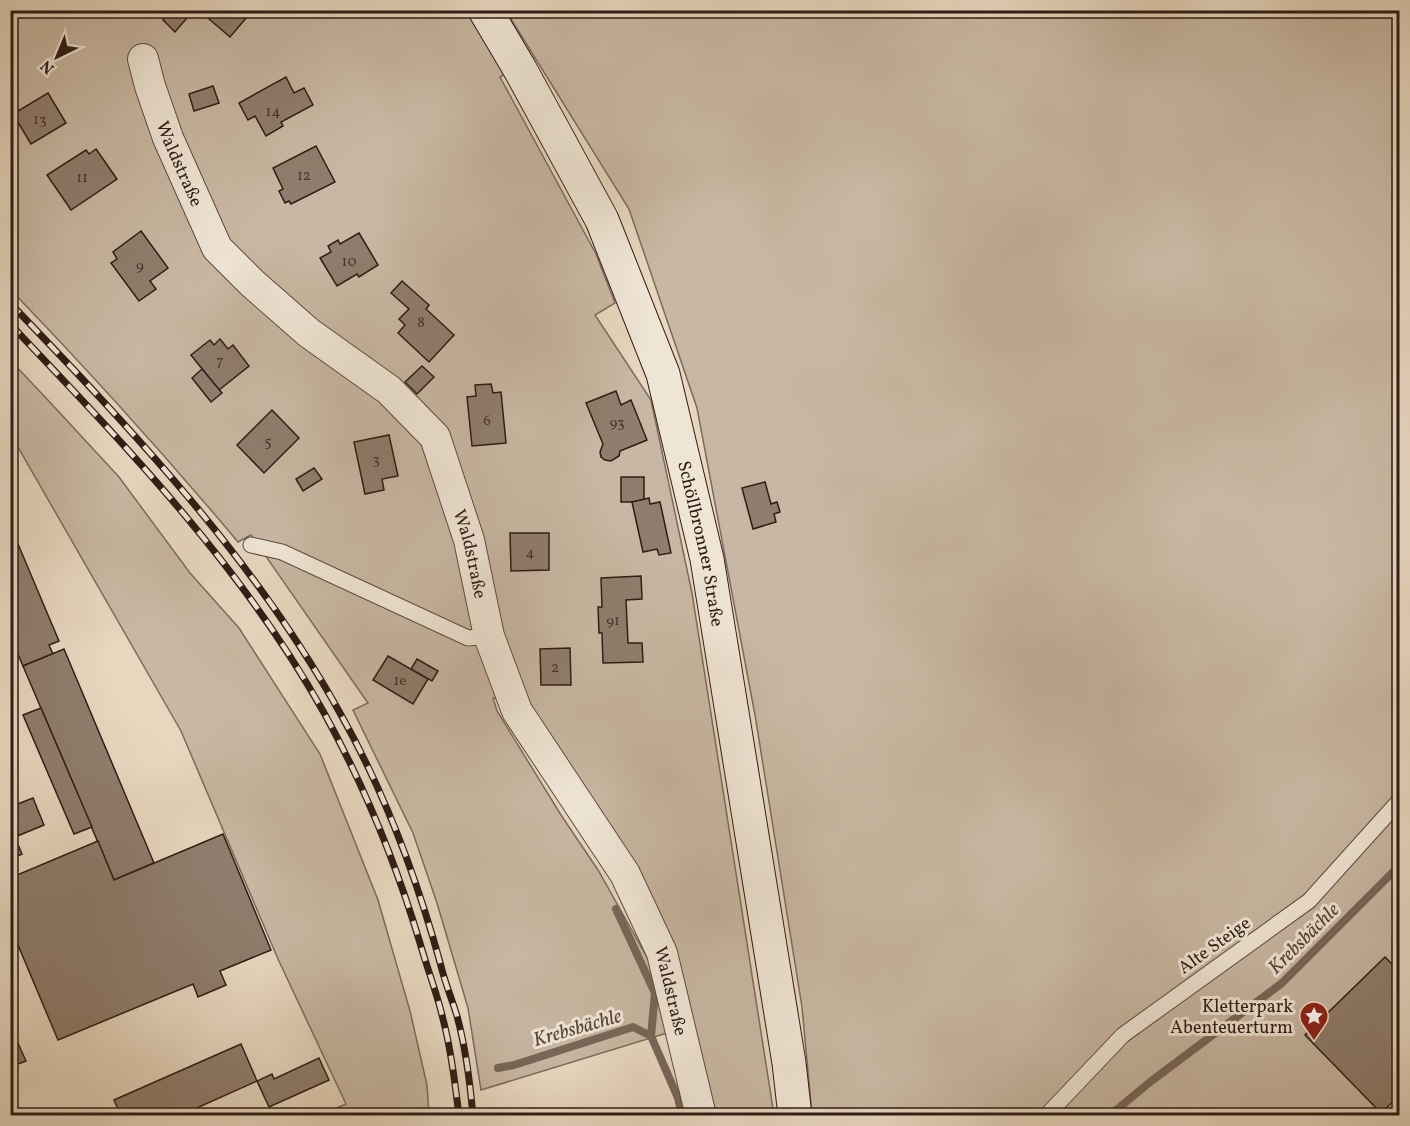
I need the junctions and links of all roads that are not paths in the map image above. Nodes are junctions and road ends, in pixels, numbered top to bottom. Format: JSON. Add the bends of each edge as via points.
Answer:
{"nodes":[{"id":1,"x":485,"y":10,"type":"edge"},
{"id":2,"x":143,"y":59,"type":"dead end"},
{"id":3,"x":251,"y":545,"type":"dead end"},
{"id":4,"x":489,"y":636,"type":"junction"},
{"id":5,"x":1400,"y":800,"type":"edge"},
{"id":6,"x":701,"y":1116,"type":"edge"},
{"id":7,"x":795,"y":1116,"type":"edge"},
{"id":8,"x":1046,"y":1116,"type":"edge"}],
"edges":[{"from":1,"to":7,"type":"main road","name":"Schöllbronner Straße","via":[[602,220],[663,374],[707,559],[788,1051]]},
{"from":2,"to":4,"type":"street","name":"Waldstraße","via":[[168,138],[217,248],[309,333],[389,390],[435,437],[469,540]]},
{"from":3,"to":4,"type":"lane","via":[[282,552],[468,638]]},
{"from":4,"to":6,"type":"street","name":"Waldstraße","via":[[517,711],[625,874],[663,953]]},
{"from":5,"to":8,"type":"lane","name":"Alte Steige","via":[[1309,901],[1123,1035]]}]}
